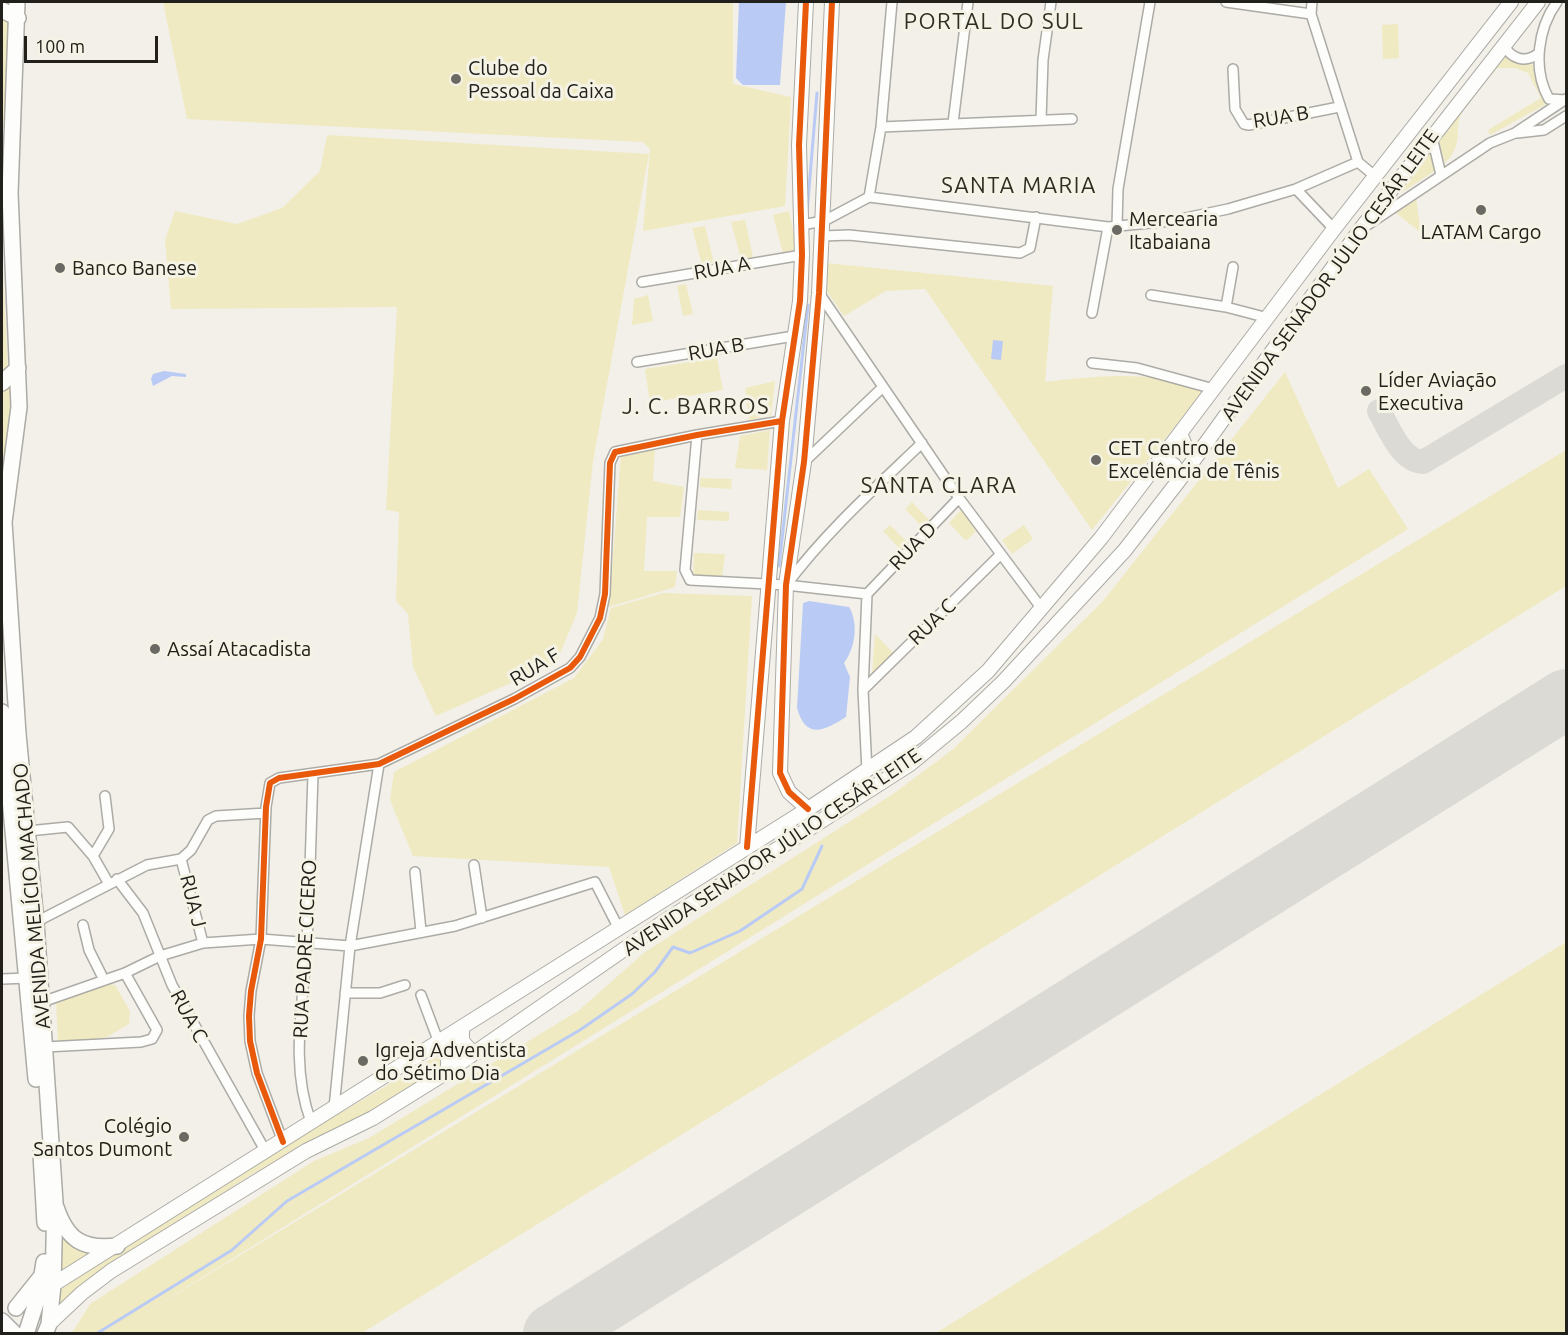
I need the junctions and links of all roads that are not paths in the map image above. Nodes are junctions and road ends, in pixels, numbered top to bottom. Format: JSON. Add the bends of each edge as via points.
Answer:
{"nodes":[{"id":1,"x":17,"y":2,"type":"edge"},
{"id":2,"x":806,"y":2,"type":"edge"},
{"id":3,"x":832,"y":2,"type":"edge"},
{"id":4,"x":892,"y":2,"type":"edge"},
{"id":5,"x":968,"y":2,"type":"edge"},
{"id":6,"x":1051,"y":2,"type":"edge"},
{"id":7,"x":1150,"y":2,"type":"edge"},
{"id":8,"x":1226,"y":2,"type":"edge"},
{"id":9,"x":1312,"y":2,"type":"edge"},
{"id":10,"x":1511,"y":2,"type":"edge"},
{"id":11,"x":1538,"y":2,"type":"edge"},
{"id":12,"x":1557,"y":2,"type":"edge"},
{"id":13,"x":2,"y":10,"type":"edge"},
{"id":14,"x":1311,"y":14,"type":"junction"},
{"id":15,"x":18,"y":18,"type":"junction"},
{"id":16,"x":1503,"y":44,"type":"junction"},
{"id":17,"x":1539,"y":53,"type":"junction"},
{"id":18,"x":1233,"y":69,"type":"dead end"},
{"id":19,"x":1566,"y":100,"type":"edge"},
{"id":20,"x":1339,"y":107,"type":"junction"},
{"id":21,"x":1566,"y":116,"type":"edge"},
{"id":22,"x":1072,"y":119,"type":"dead end"},
{"id":23,"x":1041,"y":120,"type":"junction"},
{"id":24,"x":953,"y":123,"type":"junction"},
{"id":25,"x":880,"y":127,"type":"junction"},
{"id":26,"x":1515,"y":133,"type":"junction"},
{"id":27,"x":1432,"y":137,"type":"junction"},
{"id":28,"x":1358,"y":162,"type":"junction"},
{"id":29,"x":1441,"y":175,"type":"junction"},
{"id":30,"x":1376,"y":177,"type":"junction"},
{"id":31,"x":1296,"y":189,"type":"junction"},
{"id":32,"x":869,"y":196,"type":"junction"},
{"id":33,"x":1036,"y":217,"type":"junction"},
{"id":34,"x":824,"y":221,"type":"junction"},
{"id":35,"x":801,"y":225,"type":"junction"},
{"id":36,"x":1113,"y":226,"type":"junction"},
{"id":37,"x":1334,"y":229,"type":"junction"},
{"id":38,"x":1360,"y":230,"type":"junction"},
{"id":39,"x":823,"y":236,"type":"junction"},
{"id":40,"x":802,"y":255,"type":"junction"},
{"id":41,"x":1233,"y":267,"type":"dead end"},
{"id":42,"x":642,"y":282,"type":"dead end"},
{"id":43,"x":819,"y":293,"type":"junction"},
{"id":44,"x":1151,"y":295,"type":"dead end"},
{"id":45,"x":1226,"y":307,"type":"junction"},
{"id":46,"x":1092,"y":313,"type":"dead end"},
{"id":47,"x":1268,"y":318,"type":"junction"},
{"id":48,"x":794,"y":336,"type":"junction"},
{"id":49,"x":637,"y":362,"type":"dead end"},
{"id":50,"x":1092,"y":363,"type":"dead end"},
{"id":51,"x":18,"y":369,"type":"junction"},
{"id":52,"x":2,"y":383,"type":"edge"},
{"id":53,"x":883,"y":387,"type":"junction"},
{"id":54,"x":1214,"y":390,"type":"junction"},
{"id":55,"x":782,"y":421,"type":"junction"},
{"id":56,"x":1180,"y":433,"type":"junction"},
{"id":57,"x":697,"y":435,"type":"junction"},
{"id":58,"x":922,"y":443,"type":"junction"},
{"id":59,"x":1198,"y":453,"type":"junction"},
{"id":60,"x":1161,"y":459,"type":"junction"},
{"id":61,"x":804,"y":462,"type":"junction"},
{"id":62,"x":1180,"y":479,"type":"junction"},
{"id":63,"x":959,"y":498,"type":"junction"},
{"id":64,"x":1001,"y":554,"type":"junction"},
{"id":65,"x":768,"y":585,"type":"junction"},
{"id":66,"x":786,"y":585,"type":"junction"},
{"id":67,"x":867,"y":594,"type":"junction"},
{"id":68,"x":1042,"y":609,"type":"junction"},
{"id":69,"x":863,"y":690,"type":"junction"},
{"id":70,"x":2,"y":712,"type":"edge"},
{"id":71,"x":379,"y":764,"type":"junction"},
{"id":72,"x":867,"y":771,"type":"junction"},
{"id":73,"x":313,"y":775,"type":"junction"},
{"id":74,"x":105,"y":796,"type":"dead end"},
{"id":75,"x":808,"y":809,"type":"junction"},
{"id":76,"x":266,"y":813,"type":"junction"},
{"id":77,"x":27,"y":831,"type":"junction"},
{"id":78,"x":747,"y":848,"type":"junction"},
{"id":79,"x":93,"y":856,"type":"junction"},
{"id":80,"x":181,"y":859,"type":"junction"},
{"id":81,"x":474,"y":865,"type":"dead end"},
{"id":82,"x":415,"y":872,"type":"dead end"},
{"id":83,"x":113,"y":881,"type":"junction"},
{"id":84,"x":482,"y":918,"type":"junction"},
{"id":85,"x":36,"y":922,"type":"junction"},
{"id":86,"x":83,"y":924,"type":"dead end"},
{"id":87,"x":619,"y":929,"type":"junction"},
{"id":88,"x":421,"y":931,"type":"junction"},
{"id":89,"x":261,"y":939,"type":"junction"},
{"id":90,"x":307,"y":941,"type":"junction"},
{"id":91,"x":203,"y":943,"type":"junction"},
{"id":92,"x":350,"y":946,"type":"junction"},
{"id":93,"x":160,"y":956,"type":"junction"},
{"id":94,"x":125,"y":973,"type":"junction"},
{"id":95,"x":28,"y":978,"type":"junction"},
{"id":96,"x":2,"y":979,"type":"edge"},
{"id":97,"x":104,"y":980,"type":"junction"},
{"id":98,"x":405,"y":985,"type":"dead end"},
{"id":99,"x":345,"y":993,"type":"junction"},
{"id":100,"x":421,"y":995,"type":"dead end"},
{"id":101,"x":42,"y":1002,"type":"junction"},
{"id":102,"x":462,"y":1028,"type":"junction"},
{"id":103,"x":437,"y":1045,"type":"junction"},
{"id":104,"x":45,"y":1047,"type":"junction"},
{"id":105,"x":478,"y":1052,"type":"junction"},
{"id":106,"x":447,"y":1072,"type":"junction"},
{"id":107,"x":334,"y":1108,"type":"junction"},
{"id":108,"x":311,"y":1122,"type":"junction"},
{"id":109,"x":282,"y":1142,"type":"junction"},
{"id":110,"x":266,"y":1152,"type":"junction"},
{"id":111,"x":55,"y":1202,"type":"junction"},
{"id":112,"x":117,"y":1246,"type":"junction"},
{"id":113,"x":45,"y":1284,"type":"junction"},
{"id":114,"x":16,"y":1308,"type":"junction"},
{"id":115,"x":2,"y":1319,"type":"edge"},
{"id":116,"x":47,"y":1329,"type":"edge"},
{"id":117,"x":15,"y":1334,"type":"edge"},
{"id":118,"x":26,"y":1334,"type":"edge"}],
"edges":[{"from":1,"to":15,"type":"main road","name":"AVENIDA MELÍCIO MACHADO"},
{"from":2,"to":35,"type":"main road","via":[[799,145]]},
{"from":3,"to":34,"type":"main road"},
{"from":4,"to":25,"type":"street"},
{"from":5,"to":24,"type":"street"},
{"from":6,"to":23,"type":"street","via":[[1043,60]]},
{"from":7,"to":36,"type":"street"},
{"from":8,"to":14,"type":"street"},
{"from":9,"to":14,"type":"street"},
{"from":10,"to":30,"type":"main road","name":"AVENIDA SENADOR JÚLIO CESÁR LEITE"},
{"from":11,"to":16,"type":"main road","name":"AVENIDA SENADOR JÚLIO CESÁR LEITE"},
{"from":12,"to":17,"type":"street","via":[[1544,23]]},
{"from":13,"to":15,"type":"main road"},
{"from":14,"to":20,"type":"street"},
{"from":15,"to":51,"type":"main road","name":"AVENIDA MELÍCIO MACHADO","via":[[10,193]]},
{"from":16,"to":17,"type":"street","via":[[1521,60]]},
{"from":16,"to":27,"type":"main road","name":"AVENIDA SENADOR JÚLIO CESÁR LEITE"},
{"from":17,"to":19,"type":"street","via":[[1543,86],[1549,99]]},
{"from":18,"to":20,"type":"street","name":"RUA B","via":[[1235,109],[1244,124]]},
{"from":19,"to":26,"type":"street"},
{"from":20,"to":28,"type":"street"},
{"from":21,"to":26,"type":"street","via":[[1544,130]]},
{"from":22,"to":23,"type":"street"},
{"from":23,"to":24,"type":"street"},
{"from":24,"to":25,"type":"street"},
{"from":25,"to":32,"type":"street"},
{"from":26,"to":29,"type":"street","via":[[1490,143]]},
{"from":27,"to":29,"type":"street"},
{"from":27,"to":38,"type":"main road","name":"AVENIDA SENADOR JÚLIO CESÁR LEITE"},
{"from":28,"to":30,"type":"street"},
{"from":28,"to":31,"type":"street"},
{"from":29,"to":38,"type":"street"},
{"from":30,"to":37,"type":"main road","name":"AVENIDA SENADOR JÚLIO CESÁR LEITE"},
{"from":31,"to":36,"type":"street","via":[[1171,221]]},
{"from":31,"to":37,"type":"street"},
{"from":32,"to":33,"type":"street"},
{"from":32,"to":34,"type":"street"},
{"from":33,"to":36,"type":"street"},
{"from":33,"to":39,"type":"street","via":[[1030,248],[1020,253],[849,235]]},
{"from":34,"to":35,"type":"street"},
{"from":34,"to":39,"type":"main road"},
{"from":35,"to":40,"type":"main road"},
{"from":36,"to":46,"type":"street"},
{"from":37,"to":47,"type":"main road","name":"AVENIDA SENADOR JÚLIO CESÁR LEITE"},
{"from":38,"to":59,"type":"main road","name":"AVENIDA SENADOR JÚLIO CESÁR LEITE"},
{"from":39,"to":43,"type":"main road"},
{"from":40,"to":42,"type":"street","name":"RUA A"},
{"from":40,"to":48,"type":"main road"},
{"from":41,"to":45,"type":"street"},
{"from":43,"to":53,"type":"street"},
{"from":43,"to":61,"type":"main road"},
{"from":44,"to":45,"type":"street"},
{"from":45,"to":47,"type":"street"},
{"from":47,"to":54,"type":"main road","name":"AVENIDA SENADOR JÚLIO CESÁR LEITE"},
{"from":48,"to":49,"type":"street","name":"RUA B"},
{"from":48,"to":55,"type":"main road"},
{"from":50,"to":54,"type":"street","via":[[1137,368]]},
{"from":51,"to":52,"type":"main road"},
{"from":51,"to":77,"type":"main road","name":"AVENIDA MELÍCIO MACHADO","via":[[19,407],[4,522]]},
{"from":53,"to":58,"type":"street"},
{"from":53,"to":61,"type":"street"},
{"from":54,"to":56,"type":"main road","name":"AVENIDA SENADOR JÚLIO CESÁR LEITE"},
{"from":55,"to":57,"type":"street"},
{"from":55,"to":65,"type":"main road"},
{"from":56,"to":59,"type":"main road","via":[[1186,448]]},
{"from":56,"to":60,"type":"main road","name":"AVENIDA SENADOR JÚLIO CESÁR LEITE"},
{"from":57,"to":65,"type":"street","via":[[686,576],[697,581]]},
{"from":57,"to":71,"type":"street","name":"RUA F","via":[[615,452],[610,463],[605,594],[600,618],[570,668]]},
{"from":58,"to":63,"type":"street"},
{"from":58,"to":66,"type":"street","via":[[808,555]]},
{"from":59,"to":62,"type":"main road","name":"AVENIDA SENADOR JÚLIO CESÁR LEITE"},
{"from":60,"to":62,"type":"main road","via":[[1174,465]]},
{"from":60,"to":68,"type":"main road","name":"AVENIDA SENADOR JÚLIO CESÁR LEITE"},
{"from":61,"to":66,"type":"main road"},
{"from":62,"to":105,"type":"main road","name":"AVENIDA SENADOR JÚLIO CESÁR LEITE","via":[[1125,550],[1004,681],[910,764],[662,923]]},
{"from":63,"to":64,"type":"street"},
{"from":63,"to":67,"type":"street","name":"RUA D"},
{"from":64,"to":68,"type":"street"},
{"from":64,"to":69,"type":"street","name":"RUA C"},
{"from":65,"to":66,"type":"street"},
{"from":65,"to":78,"type":"main road"},
{"from":66,"to":67,"type":"street"},
{"from":66,"to":75,"type":"main road","via":[[780,773],[789,792]]},
{"from":67,"to":69,"type":"street"},
{"from":68,"to":72,"type":"main road","name":"AVENIDA SENADOR JÚLIO CESÁR LEITE","via":[[951,707]]},
{"from":69,"to":72,"type":"street"},
{"from":70,"to":95,"type":"main road","name":"AVENIDA MELÍCIO MACHADO"},
{"from":71,"to":73,"type":"street","name":"RUA F"},
{"from":71,"to":92,"type":"street"},
{"from":72,"to":75,"type":"main road","name":"AVENIDA SENADOR JÚLIO CESÁR LEITE"},
{"from":73,"to":76,"type":"street","name":"RUA F","via":[[279,778],[270,783]]},
{"from":73,"to":90,"type":"street","name":"RUA PADRE CICERO"},
{"from":74,"to":79,"type":"street","via":[[109,829]]},
{"from":75,"to":78,"type":"main road","name":"AVENIDA SENADOR JÚLIO CESÁR LEITE"},
{"from":76,"to":80,"type":"street","via":[[207,819],[195,844]]},
{"from":76,"to":89,"type":"street"},
{"from":77,"to":79,"type":"street","name":"RUA C","via":[[68,827]]},
{"from":77,"to":85,"type":"main road","name":"AVENIDA MELÍCIO MACHADO"},
{"from":78,"to":87,"type":"main road","name":"AVENIDA SENADOR JÚLIO CESÁR LEITE"},
{"from":79,"to":83,"type":"street","name":"RUA C"},
{"from":80,"to":83,"type":"street","via":[[147,866]]},
{"from":80,"to":91,"type":"street","name":"RUA J"},
{"from":81,"to":84,"type":"street"},
{"from":82,"to":88,"type":"street"},
{"from":83,"to":85,"type":"street"},
{"from":83,"to":93,"type":"street","name":"RUA C","via":[[143,913]]},
{"from":84,"to":87,"type":"street","via":[[595,882]]},
{"from":84,"to":88,"type":"street"},
{"from":85,"to":101,"type":"main road","name":"AVENIDA MELÍCIO MACHADO"},
{"from":86,"to":97,"type":"street","via":[[89,950]]},
{"from":87,"to":102,"type":"main road","name":"AVENIDA SENADOR JÚLIO CESÁR LEITE"},
{"from":88,"to":92,"type":"street"},
{"from":89,"to":90,"type":"street"},
{"from":89,"to":91,"type":"street"},
{"from":89,"to":109,"type":"street","via":[[251,991],[250,1041]]},
{"from":90,"to":92,"type":"street"},
{"from":90,"to":108,"type":"street","name":"RUA PADRE CICERO","via":[[299,1068],[303,1100]]},
{"from":91,"to":93,"type":"street"},
{"from":92,"to":99,"type":"street"},
{"from":93,"to":94,"type":"street"},
{"from":93,"to":110,"type":"street","name":"RUA C","via":[[172,985]]},
{"from":94,"to":97,"type":"street"},
{"from":94,"to":104,"type":"street","via":[[157,1030],[152,1039]]},
{"from":95,"to":96,"type":"street"},
{"from":95,"to":113,"type":"main road","name":"AVENIDA MELÍCIO MACHADO","via":[[45,1228]]},
{"from":97,"to":101,"type":"street"},
{"from":98,"to":99,"type":"street","via":[[380,993]]},
{"from":99,"to":107,"type":"street"},
{"from":100,"to":103,"type":"street"},
{"from":101,"to":104,"type":"main road","name":"AVENIDA MELÍCIO MACHADO"},
{"from":102,"to":103,"type":"main road","name":"AVENIDA SENADOR JÚLIO CESÁR LEITE"},
{"from":102,"to":105,"type":"main road","via":[[462,1041]]},
{"from":103,"to":106,"type":"main road","via":[[449,1059]]},
{"from":103,"to":107,"type":"main road","name":"AVENIDA SENADOR JÚLIO CESÁR LEITE"},
{"from":104,"to":111,"type":"main road","name":"AVENIDA MELÍCIO MACHADO"},
{"from":105,"to":106,"type":"main road","name":"AVENIDA SENADOR JÚLIO CESÁR LEITE"},
{"from":106,"to":116,"type":"main road","name":"AVENIDA SENADOR JÚLIO CESÁR LEITE","via":[[373,1118],[306,1151],[111,1271],[82,1293]]},
{"from":107,"to":108,"type":"main road","name":"AVENIDA SENADOR JÚLIO CESÁR LEITE"},
{"from":108,"to":109,"type":"main road","name":"AVENIDA SENADOR JÚLIO CESÁR LEITE"},
{"from":109,"to":110,"type":"main road","name":"AVENIDA SENADOR JÚLIO CESÁR LEITE"},
{"from":110,"to":112,"type":"main road","name":"AVENIDA SENADOR JÚLIO CESÁR LEITE"},
{"from":111,"to":112,"type":"main road","via":[[60,1217],[76,1239],[91,1247]]},
{"from":111,"to":113,"type":"main road","name":"AVENIDA MELÍCIO MACHADO"},
{"from":112,"to":113,"type":"main road","name":"AVENIDA SENADOR JÚLIO CESÁR LEITE"},
{"from":113,"to":114,"type":"main road"},
{"from":113,"to":114,"type":"main road","name":"AVENIDA SENADOR JÚLIO CESÁR LEITE"},
{"from":113,"to":116,"type":"main road","name":"AVENIDA MELÍCIO MACHADO"},
{"from":113,"to":118,"type":"main road"},
{"from":114,"to":115,"type":"main road","name":"AVENIDA SENADOR JÚLIO CESÁR LEITE"},
{"from":115,"to":117,"type":"main road"}]}
